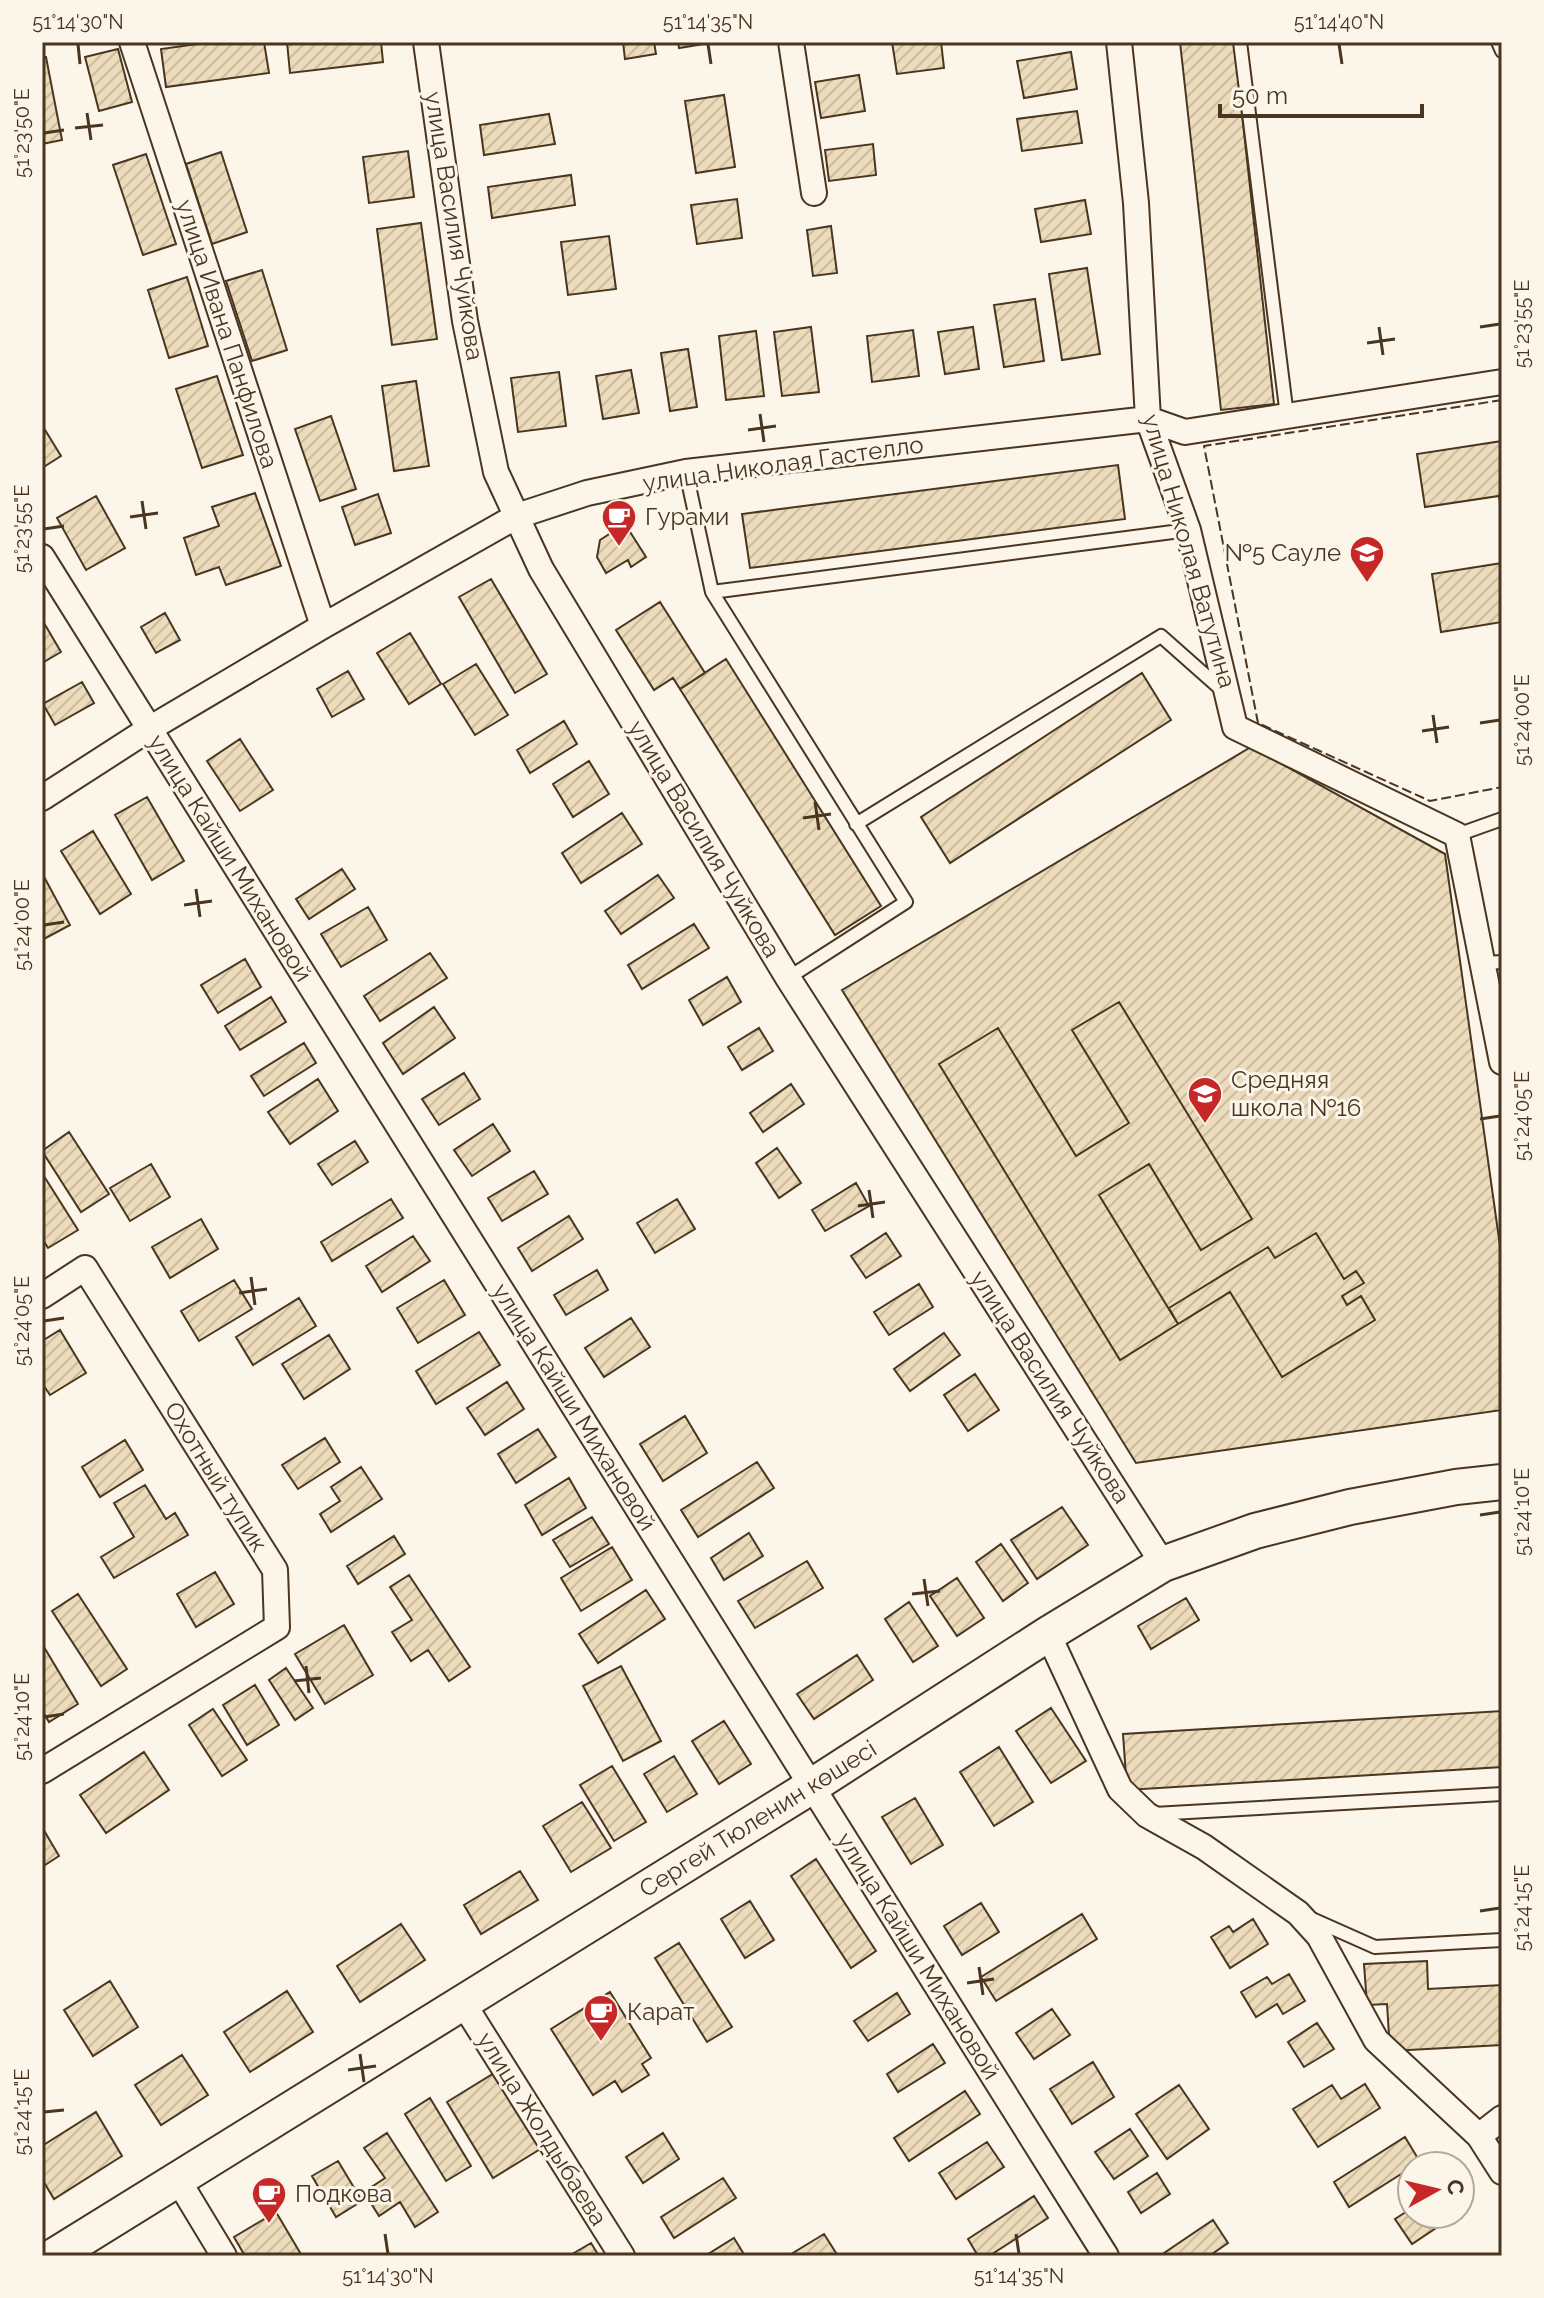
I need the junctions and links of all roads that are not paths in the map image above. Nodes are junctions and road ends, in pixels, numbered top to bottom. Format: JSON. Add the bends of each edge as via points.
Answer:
{"nodes":[{"id":1,"x":132,"y":42,"type":"edge"},
{"id":2,"x":426,"y":42,"type":"edge"},
{"id":3,"x":791,"y":42,"type":"edge"},
{"id":4,"x":1119,"y":42,"type":"edge"},
{"id":5,"x":1240,"y":42,"type":"edge"},
{"id":6,"x":1498,"y":42,"type":"edge"},
{"id":7,"x":1502,"y":51,"type":"edge"},
{"id":8,"x":814,"y":193,"type":"dead end"},
{"id":9,"x":1502,"y":382,"type":"edge"},
{"id":10,"x":1287,"y":416,"type":"junction"},
{"id":11,"x":1148,"y":419,"type":"junction"},
{"id":12,"x":686,"y":472,"type":"junction"},
{"id":13,"x":517,"y":516,"type":"junction"},
{"id":14,"x":1188,"y":530,"type":"junction"},
{"id":15,"x":42,"y":557,"type":"edge"},
{"id":16,"x":712,"y":592,"type":"junction"},
{"id":17,"x":323,"y":626,"type":"junction"},
{"id":18,"x":1230,"y":698,"type":"junction"},
{"id":19,"x":149,"y":729,"type":"junction"},
{"id":20,"x":42,"y":798,"type":"edge"},
{"id":21,"x":1502,"y":819,"type":"edge"},
{"id":22,"x":856,"y":824,"type":"junction"},
{"id":23,"x":1457,"y":835,"type":"junction"},
{"id":24,"x":1492,"y":962,"type":"edge"},
{"id":25,"x":788,"y":978,"type":"junction"},
{"id":26,"x":1502,"y":1062,"type":"edge"},
{"id":27,"x":42,"y":1296,"type":"edge"},
{"id":28,"x":1502,"y":1482,"type":"edge"},
{"id":29,"x":1163,"y":1564,"type":"junction"},
{"id":30,"x":1048,"y":1634,"type":"junction"},
{"id":31,"x":42,"y":1771,"type":"edge"},
{"id":32,"x":812,"y":1786,"type":"junction"},
{"id":33,"x":1502,"y":1794,"type":"edge"},
{"id":34,"x":1147,"y":1815,"type":"junction"},
{"id":35,"x":1298,"y":1913,"type":"junction"},
{"id":36,"x":1502,"y":1940,"type":"edge"},
{"id":37,"x":463,"y":2003,"type":"junction"},
{"id":38,"x":1502,"y":2118,"type":"edge"},
{"id":39,"x":1479,"y":2136,"type":"junction"},
{"id":40,"x":1502,"y":2172,"type":"edge"},
{"id":41,"x":178,"y":2180,"type":"junction"},
{"id":42,"x":54,"y":2256,"type":"edge"},
{"id":43,"x":224,"y":2256,"type":"edge"},
{"id":44,"x":622,"y":2256,"type":"edge"},
{"id":45,"x":1106,"y":2256,"type":"edge"}],
"edges":[{"from":1,"to":17,"type":"street","name":"улица Ивана Панфилова"},
{"from":2,"to":13,"type":"street","name":"улица Василия Чуйкова","via":[[465,321],[496,472]]},
{"from":3,"to":8,"type":"street"},
{"from":4,"to":11,"type":"street","name":"улица Николая Ватутина","via":[[1136,203]]},
{"from":5,"to":10,"type":"lane"},
{"from":6,"to":7,"type":"lane"},
{"from":9,"to":10,"type":"street","name":"улица Николая Гастелло"},
{"from":10,"to":11,"type":"street","name":"улица Николая Гастелло","via":[[1185,432]]},
{"from":11,"to":12,"type":"street","name":"улица Николая Гастелло"},
{"from":11,"to":14,"type":"street","name":"улица Николая Ватутина"},
{"from":12,"to":13,"type":"street","name":"улица Николая Гастелло","via":[[587,493]]},
{"from":12,"to":16,"type":"lane"},
{"from":13,"to":17,"type":"street","name":"улица Николая Гастелло"},
{"from":13,"to":25,"type":"street","name":"улица Василия Чуйкова","via":[[541,569]]},
{"from":14,"to":16,"type":"lane"},
{"from":14,"to":18,"type":"street","name":"улица Николая Ватутина"},
{"from":15,"to":19,"type":"street","name":"улица Кайши Михановой"},
{"from":16,"to":22,"type":"lane"},
{"from":17,"to":19,"type":"street","name":"улица Николая Гастелло"},
{"from":18,"to":22,"type":"lane","via":[[1161,636]]},
{"from":18,"to":23,"type":"street","name":"улица Николая Ватутина","via":[[1235,727]]},
{"from":19,"to":20,"type":"street","name":"улица Николая Гастелло"},
{"from":19,"to":32,"type":"street","name":"улица Кайши Михановой"},
{"from":21,"to":23,"type":"lane"},
{"from":22,"to":25,"type":"lane","via":[[906,902]]},
{"from":23,"to":24,"type":"street"},
{"from":24,"to":26,"type":"street"},
{"from":25,"to":29,"type":"street","name":"улица Василия Чуйкова"},
{"from":27,"to":31,"type":"street","name":"Охотный тупик","via":[[85,1268],[275,1570],[277,1627]]},
{"from":28,"to":29,"type":"main road","name":"Сергей Тюленин көшесі","via":[[1350,1507],[1255,1531]]},
{"from":29,"to":30,"type":"main road","name":"Сергей Тюленин көшесі"},
{"from":30,"to":32,"type":"main road","name":"Сергей Тюленин көшесі"},
{"from":30,"to":34,"type":"street","via":[[1120,1789]]},
{"from":32,"to":37,"type":"main road","name":"Сергей Тюленин көшесі"},
{"from":32,"to":45,"type":"street","name":"улица Кайши Михановой"},
{"from":33,"to":34,"type":"lane"},
{"from":34,"to":35,"type":"street","via":[[1204,1847]]},
{"from":35,"to":36,"type":"lane","via":[[1375,1947]]},
{"from":35,"to":39,"type":"street","via":[[1319,1936],[1376,2040]]},
{"from":37,"to":41,"type":"main road","name":"Сергей Тюленин көшесі"},
{"from":37,"to":44,"type":"street","name":"улица Жолдыбаева"},
{"from":38,"to":39,"type":"street"},
{"from":39,"to":40,"type":"street"},
{"from":41,"to":42,"type":"main road","name":"Сергей Тюленин көшесі"},
{"from":41,"to":43,"type":"street"}]}
